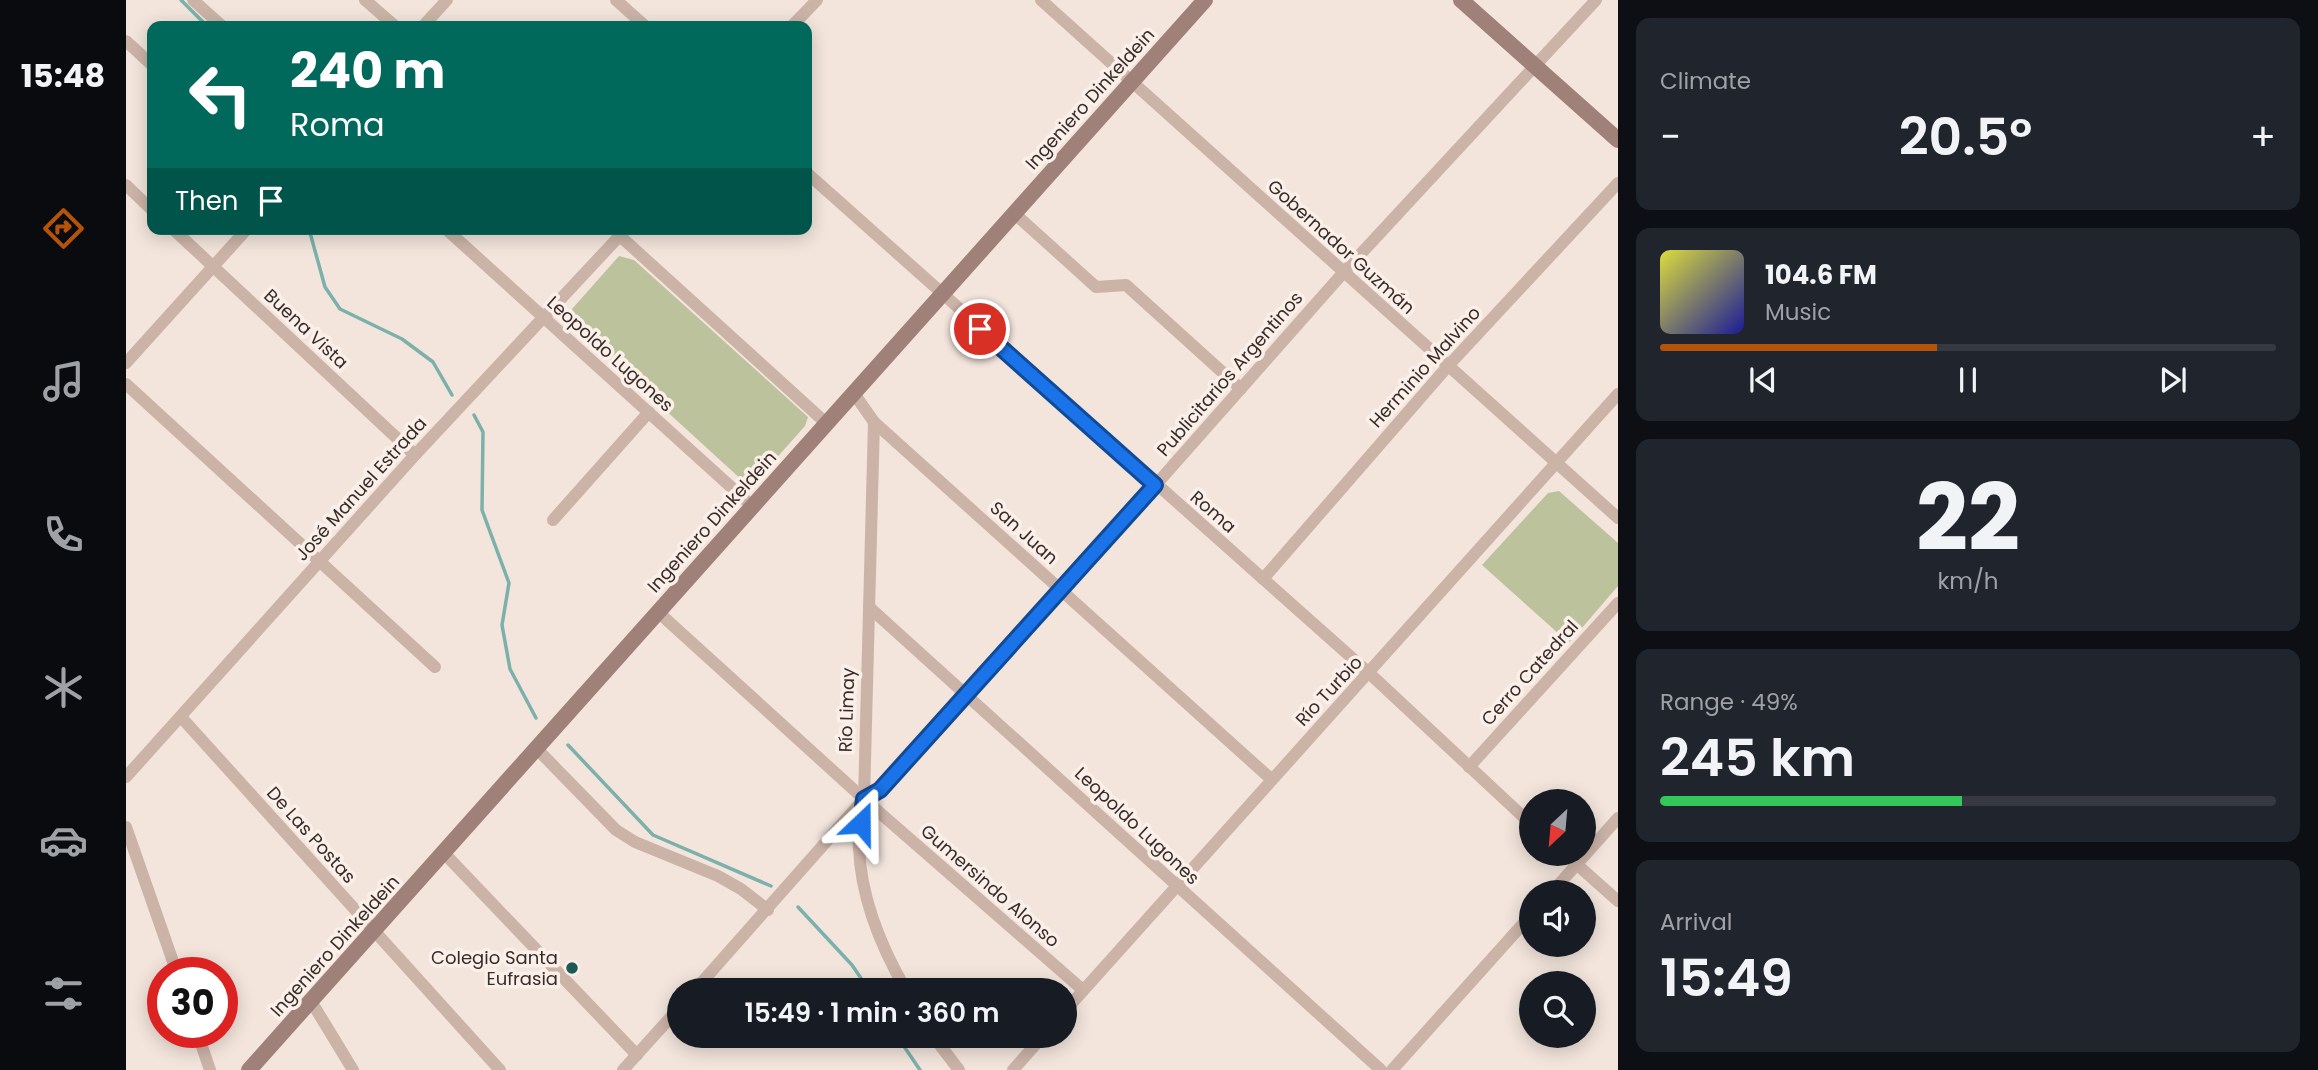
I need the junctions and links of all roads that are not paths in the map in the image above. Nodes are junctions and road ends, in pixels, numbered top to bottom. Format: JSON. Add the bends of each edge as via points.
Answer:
{"nodes":[{"id":1,"x":193,"y":0,"type":"edge"},
{"id":2,"x":365,"y":0,"type":"edge"},
{"id":3,"x":447,"y":0,"type":"edge"},
{"id":4,"x":616,"y":0,"type":"edge"},
{"id":5,"x":817,"y":0,"type":"edge"},
{"id":6,"x":1041,"y":0,"type":"edge"},
{"id":7,"x":1205,"y":0,"type":"edge"},
{"id":8,"x":1461,"y":0,"type":"edge"},
{"id":9,"x":1596,"y":0,"type":"edge"},
{"id":10,"x":216,"y":21,"type":"edge"},
{"id":11,"x":389,"y":21,"type":"edge"},
{"id":12,"x":428,"y":21,"type":"edge"},
{"id":13,"x":639,"y":21,"type":"edge"},
{"id":14,"x":797,"y":21,"type":"edge"},
{"id":15,"x":126,"y":41,"type":"edge"},
{"id":16,"x":147,"y":60,"type":"edge"},
{"id":17,"x":1536,"y":67,"type":"junction"},
{"id":18,"x":1131,"y":81,"type":"junction"},
{"id":19,"x":1618,"y":140,"type":"edge"},
{"id":20,"x":812,"y":178,"type":"edge"},
{"id":21,"x":1618,"y":183,"type":"edge"},
{"id":22,"x":126,"y":185,"type":"edge"},
{"id":23,"x":147,"y":205,"type":"edge"},
{"id":24,"x":1014,"y":213,"type":"junction"},
{"id":25,"x":179,"y":235,"type":"edge"},
{"id":26,"x":242,"y":235,"type":"edge"},
{"id":27,"x":453,"y":235,"type":"edge"},
{"id":28,"x":618,"y":235,"type":"edge"},
{"id":29,"x":624,"y":235,"type":"edge"},
{"id":30,"x":213,"y":267,"type":"junction"},
{"id":31,"x":1343,"y":273,"type":"junction"},
{"id":32,"x":941,"y":295,"type":"junction"},
{"id":33,"x":544,"y":318,"type":"junction"},
{"id":34,"x":126,"y":363,"type":"edge"},
{"id":35,"x":1448,"y":366,"type":"junction"},
{"id":36,"x":126,"y":384,"type":"edge"},
{"id":37,"x":1241,"y":389,"type":"junction"},
{"id":38,"x":853,"y":392,"type":"junction"},
{"id":39,"x":1618,"y":394,"type":"edge"},
{"id":40,"x":649,"y":412,"type":"junction"},
{"id":41,"x":874,"y":422,"type":"junction"},
{"id":42,"x":826,"y":423,"type":"junction"},
{"id":43,"x":415,"y":455,"type":"junction"},
{"id":44,"x":1556,"y":461,"type":"junction"},
{"id":45,"x":1155,"y":485,"type":"junction"},
{"id":46,"x":752,"y":506,"type":"junction"},
{"id":47,"x":1618,"y":518,"type":"edge"},
{"id":48,"x":552,"y":520,"type":"dead end"},
{"id":49,"x":317,"y":562,"type":"junction"},
{"id":50,"x":1263,"y":579,"type":"junction"},
{"id":51,"x":1062,"y":591,"type":"junction"},
{"id":52,"x":1618,"y":603,"type":"edge"},
{"id":53,"x":869,"y":607,"type":"junction"},
{"id":54,"x":657,"y":611,"type":"junction"},
{"id":55,"x":435,"y":667,"type":"dead end"},
{"id":56,"x":1369,"y":673,"type":"junction"},
{"id":57,"x":968,"y":693,"type":"junction"},
{"id":58,"x":181,"y":717,"type":"junction"},
{"id":59,"x":536,"y":748,"type":"junction"},
{"id":60,"x":1469,"y":767,"type":"junction"},
{"id":61,"x":126,"y":778,"type":"edge"},
{"id":62,"x":1271,"y":779,"type":"junction"},
{"id":63,"x":864,"y":799,"type":"junction"},
{"id":64,"x":1519,"y":813,"type":"edge"},
{"id":65,"x":1618,"y":818,"type":"edge"},
{"id":66,"x":126,"y":827,"type":"edge"},
{"id":67,"x":1596,"y":843,"type":"edge"},
{"id":68,"x":444,"y":853,"type":"junction"},
{"id":69,"x":1575,"y":866,"type":"edge"},
{"id":70,"x":1579,"y":866,"type":"edge"},
{"id":71,"x":1563,"y":880,"type":"edge"},
{"id":72,"x":1175,"y":885,"type":"junction"},
{"id":73,"x":1618,"y":901,"type":"edge"},
{"id":74,"x":768,"y":910,"type":"junction"},
{"id":75,"x":1519,"y":928,"type":"edge"},
{"id":76,"x":375,"y":932,"type":"junction"},
{"id":77,"x":171,"y":957,"type":"edge"},
{"id":78,"x":706,"y":978,"type":"edge"},
{"id":79,"x":899,"y":978,"type":"edge"},
{"id":80,"x":1083,"y":990,"type":"junction"},
{"id":81,"x":1077,"y":997,"type":"edge"},
{"id":82,"x":311,"y":1001,"type":"junction"},
{"id":83,"x":667,"y":1021,"type":"edge"},
{"id":84,"x":202,"y":1048,"type":"edge"},
{"id":85,"x":942,"y":1048,"type":"edge"},
{"id":86,"x":1032,"y":1048,"type":"edge"},
{"id":87,"x":636,"y":1055,"type":"junction"},
{"id":88,"x":210,"y":1070,"type":"edge"},
{"id":89,"x":249,"y":1070,"type":"edge"},
{"id":90,"x":353,"y":1070,"type":"edge"},
{"id":91,"x":500,"y":1070,"type":"edge"},
{"id":92,"x":623,"y":1070,"type":"edge"},
{"id":93,"x":958,"y":1070,"type":"edge"},
{"id":94,"x":1013,"y":1070,"type":"edge"},
{"id":95,"x":1381,"y":1070,"type":"edge"},
{"id":96,"x":1392,"y":1070,"type":"edge"}],
"edges":[{"from":1,"to":10,"type":"street"},
{"from":2,"to":11,"type":"street"},
{"from":3,"to":12,"type":"street"},
{"from":4,"to":13,"type":"street"},
{"from":5,"to":14,"type":"street"},
{"from":6,"to":18,"type":"street","name":"Gobernador Guzmán"},
{"from":7,"to":18,"type":"main road","name":"Ingeniero Dinkeldein"},
{"from":8,"to":17,"type":"main road"},
{"from":9,"to":17,"type":"street","name":"Publicitarios Argentinos"},
{"from":15,"to":16,"type":"street"},
{"from":17,"to":19,"type":"main road"},
{"from":17,"to":31,"type":"street","name":"Publicitarios Argentinos"},
{"from":18,"to":24,"type":"main road","name":"Ingeniero Dinkeldein"},
{"from":18,"to":31,"type":"street","name":"Gobernador Guzmán"},
{"from":20,"to":32,"type":"street","name":"Roma"},
{"from":21,"to":35,"type":"street","name":"Herminio Malvino"},
{"from":22,"to":23,"type":"street"},
{"from":24,"to":32,"type":"main road","name":"Ingeniero Dinkeldein"},
{"from":24,"to":37,"type":"street","via":[[1096,286],[1126,285]]},
{"from":25,"to":30,"type":"street","name":"Buena Vista"},
{"from":26,"to":30,"type":"street"},
{"from":27,"to":33,"type":"street","name":"Leopoldo Lugones"},
{"from":28,"to":33,"type":"street","name":"José Manuel Estrada"},
{"from":29,"to":42,"type":"street"},
{"from":30,"to":34,"type":"street"},
{"from":30,"to":43,"type":"street","name":"Buena Vista"},
{"from":31,"to":35,"type":"street","name":"Gobernador Guzmán"},
{"from":31,"to":37,"type":"street","name":"Publicitarios Argentinos"},
{"from":32,"to":38,"type":"main road","name":"Ingeniero Dinkeldein"},
{"from":32,"to":45,"type":"street","name":"Roma"},
{"from":33,"to":40,"type":"street","name":"Leopoldo Lugones"},
{"from":33,"to":43,"type":"street","name":"José Manuel Estrada"},
{"from":35,"to":44,"type":"street","name":"Gobernador Guzmán"},
{"from":35,"to":50,"type":"street","name":"Herminio Malvino"},
{"from":36,"to":49,"type":"street"},
{"from":37,"to":45,"type":"street","name":"Publicitarios Argentinos"},
{"from":38,"to":41,"type":"street","name":"San Juan"},
{"from":38,"to":42,"type":"main road","name":"Ingeniero Dinkeldein"},
{"from":39,"to":44,"type":"street","name":"Río Turbio"},
{"from":40,"to":46,"type":"street","name":"Leopoldo Lugones"},
{"from":40,"to":48,"type":"street"},
{"from":41,"to":51,"type":"street","name":"San Juan"},
{"from":41,"to":53,"type":"street","name":"Río Limay"},
{"from":42,"to":46,"type":"main road","name":"Ingeniero Dinkeldein"},
{"from":43,"to":49,"type":"street","name":"José Manuel Estrada"},
{"from":44,"to":47,"type":"street","name":"Gobernador Guzmán"},
{"from":44,"to":56,"type":"street","name":"Río Turbio"},
{"from":45,"to":50,"type":"street","name":"Roma"},
{"from":45,"to":51,"type":"street","name":"Publicitarios Argentinos"},
{"from":46,"to":54,"type":"main road","name":"Ingeniero Dinkeldein"},
{"from":49,"to":55,"type":"street"},
{"from":49,"to":58,"type":"street","name":"José Manuel Estrada"},
{"from":50,"to":56,"type":"street","name":"Roma"},
{"from":51,"to":57,"type":"street","name":"Publicitarios Argentinos"},
{"from":51,"to":62,"type":"street","name":"San Juan"},
{"from":52,"to":60,"type":"street","name":"Cerro Catedral"},
{"from":53,"to":57,"type":"street","name":"Leopoldo Lugones"},
{"from":53,"to":63,"type":"street","name":"Río Limay"},
{"from":54,"to":59,"type":"main road","name":"Ingeniero Dinkeldein"},
{"from":54,"to":63,"type":"street","name":"Gumersindo Alonso"},
{"from":56,"to":60,"type":"street","name":"Roma"},
{"from":56,"to":62,"type":"street","name":"Río Turbio"},
{"from":57,"to":63,"type":"street","name":"Publicitarios Argentinos","via":[[880,790]]},
{"from":57,"to":72,"type":"street","name":"Leopoldo Lugones"},
{"from":58,"to":61,"type":"street","name":"José Manuel Estrada"},
{"from":58,"to":76,"type":"street","name":"De Las Postas"},
{"from":59,"to":68,"type":"main road","name":"Ingeniero Dinkeldein"},
{"from":59,"to":74,"type":"street","via":[[615,830],[718,876]]},
{"from":60,"to":64,"type":"street","name":"Roma"},
{"from":62,"to":72,"type":"street","name":"Río Turbio"},
{"from":63,"to":74,"type":"street","name":"Publicitarios Argentinos"},
{"from":63,"to":79,"type":"street","name":"Río Limay","via":[[858,847],[867,900]]},
{"from":63,"to":80,"type":"street","name":"Gumersindo Alonso"},
{"from":65,"to":67,"type":"street"},
{"from":66,"to":77,"type":"street"},
{"from":68,"to":76,"type":"main road","name":"Ingeniero Dinkeldein"},
{"from":68,"to":87,"type":"street"},
{"from":69,"to":71,"type":"street"},
{"from":70,"to":73,"type":"street"},
{"from":72,"to":80,"type":"street","name":"Río Turbio"},
{"from":72,"to":95,"type":"street","name":"Leopoldo Lugones"},
{"from":74,"to":78,"type":"street","name":"Publicitarios Argentinos"},
{"from":75,"to":96,"type":"street"},
{"from":76,"to":82,"type":"main road","name":"Ingeniero Dinkeldein"},
{"from":76,"to":91,"type":"street","name":"De Las Postas"},
{"from":80,"to":81,"type":"street","name":"Río Turbio"},
{"from":82,"to":89,"type":"main road","name":"Ingeniero Dinkeldein"},
{"from":82,"to":90,"type":"street"},
{"from":83,"to":87,"type":"street"},
{"from":84,"to":88,"type":"street"},
{"from":85,"to":93,"type":"street"},
{"from":86,"to":94,"type":"street"},
{"from":87,"to":92,"type":"street"}]}
